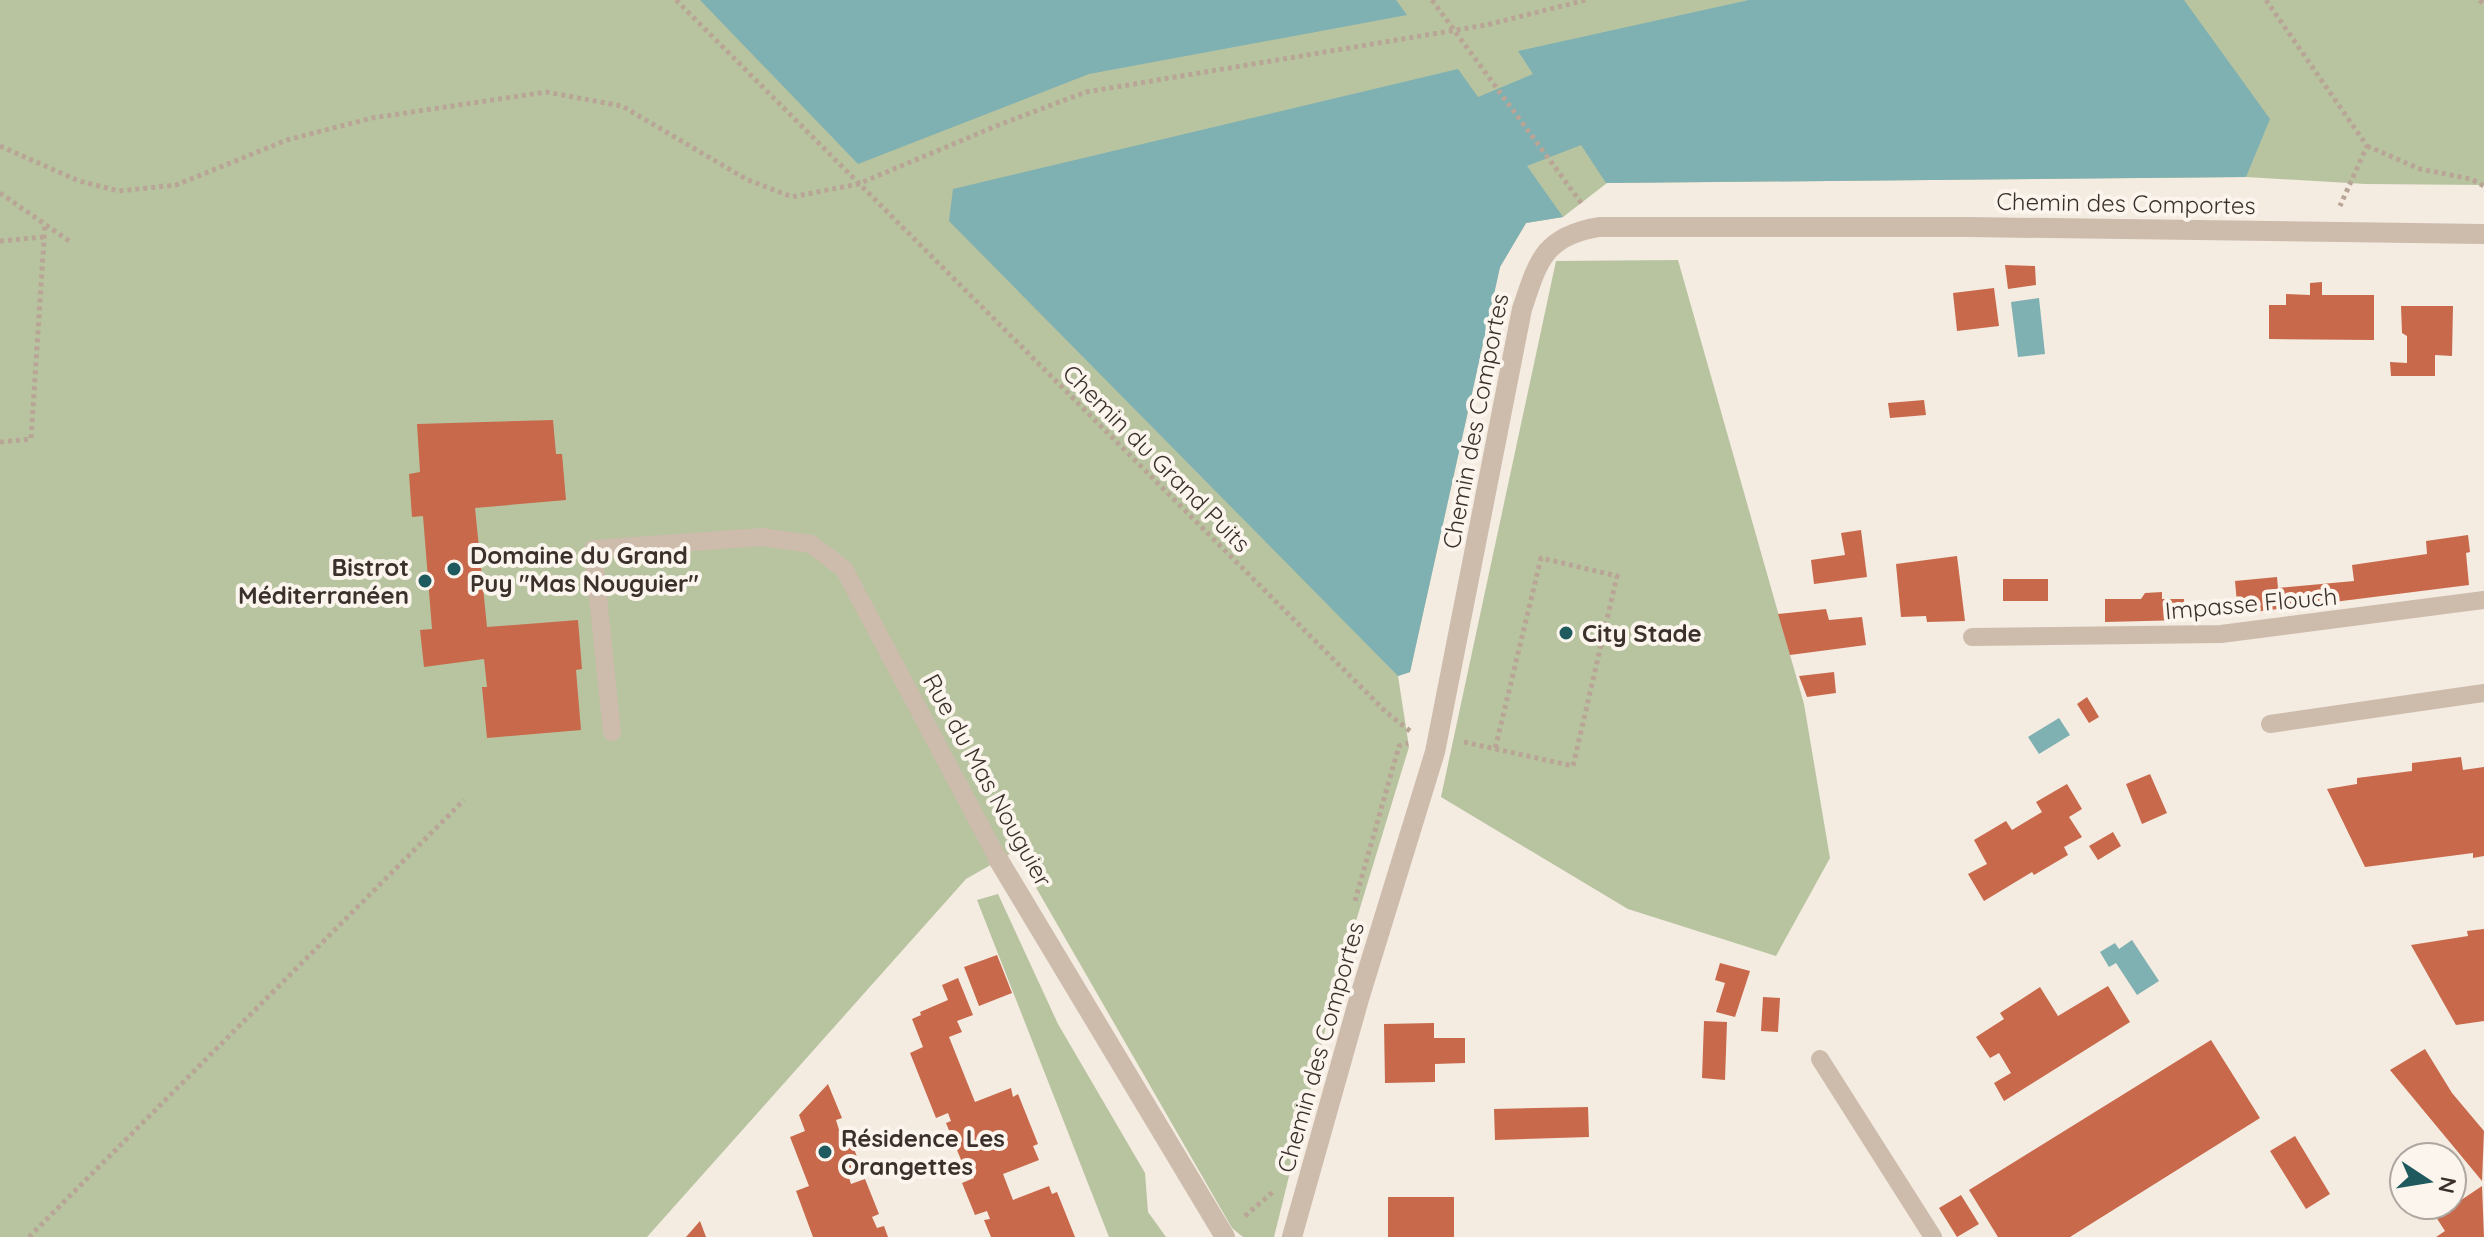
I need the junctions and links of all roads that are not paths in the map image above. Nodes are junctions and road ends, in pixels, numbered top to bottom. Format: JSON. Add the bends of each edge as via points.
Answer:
{"nodes":[{"id":1,"x":2484,"y":234,"type":"edge"},
{"id":2,"x":2484,"y":600,"type":"edge"},
{"id":3,"x":1972,"y":637,"type":"dead end"},
{"id":4,"x":2484,"y":693,"type":"edge"},
{"id":5,"x":2270,"y":724,"type":"dead end"},
{"id":6,"x":612,"y":732,"type":"dead end"},
{"id":7,"x":998,"y":859,"type":"joint"},
{"id":8,"x":1820,"y":1059,"type":"dead end"},
{"id":9,"x":1225,"y":1237,"type":"edge"},
{"id":10,"x":1292,"y":1237,"type":"edge"},
{"id":11,"x":1933,"y":1237,"type":"edge"}],
"edges":[{"from":1,"to":10,"type":"street","name":"Chemin des Comportes","via":[[1599,227],[1574,231],[1546,250],[1522,309],[1435,752]]},
{"from":2,"to":3,"type":"lane","name":"Impasse Flouch","via":[[2221,634]]},
{"from":4,"to":5,"type":"lane"},
{"from":6,"to":7,"type":"lane","name":"Rue du Mas Nouguier","via":[[593,549],[762,537],[811,544],[844,569]]},
{"from":7,"to":9,"type":"street","name":"Rue du Mas Nouguier"},
{"from":8,"to":11,"type":"lane"}]}
